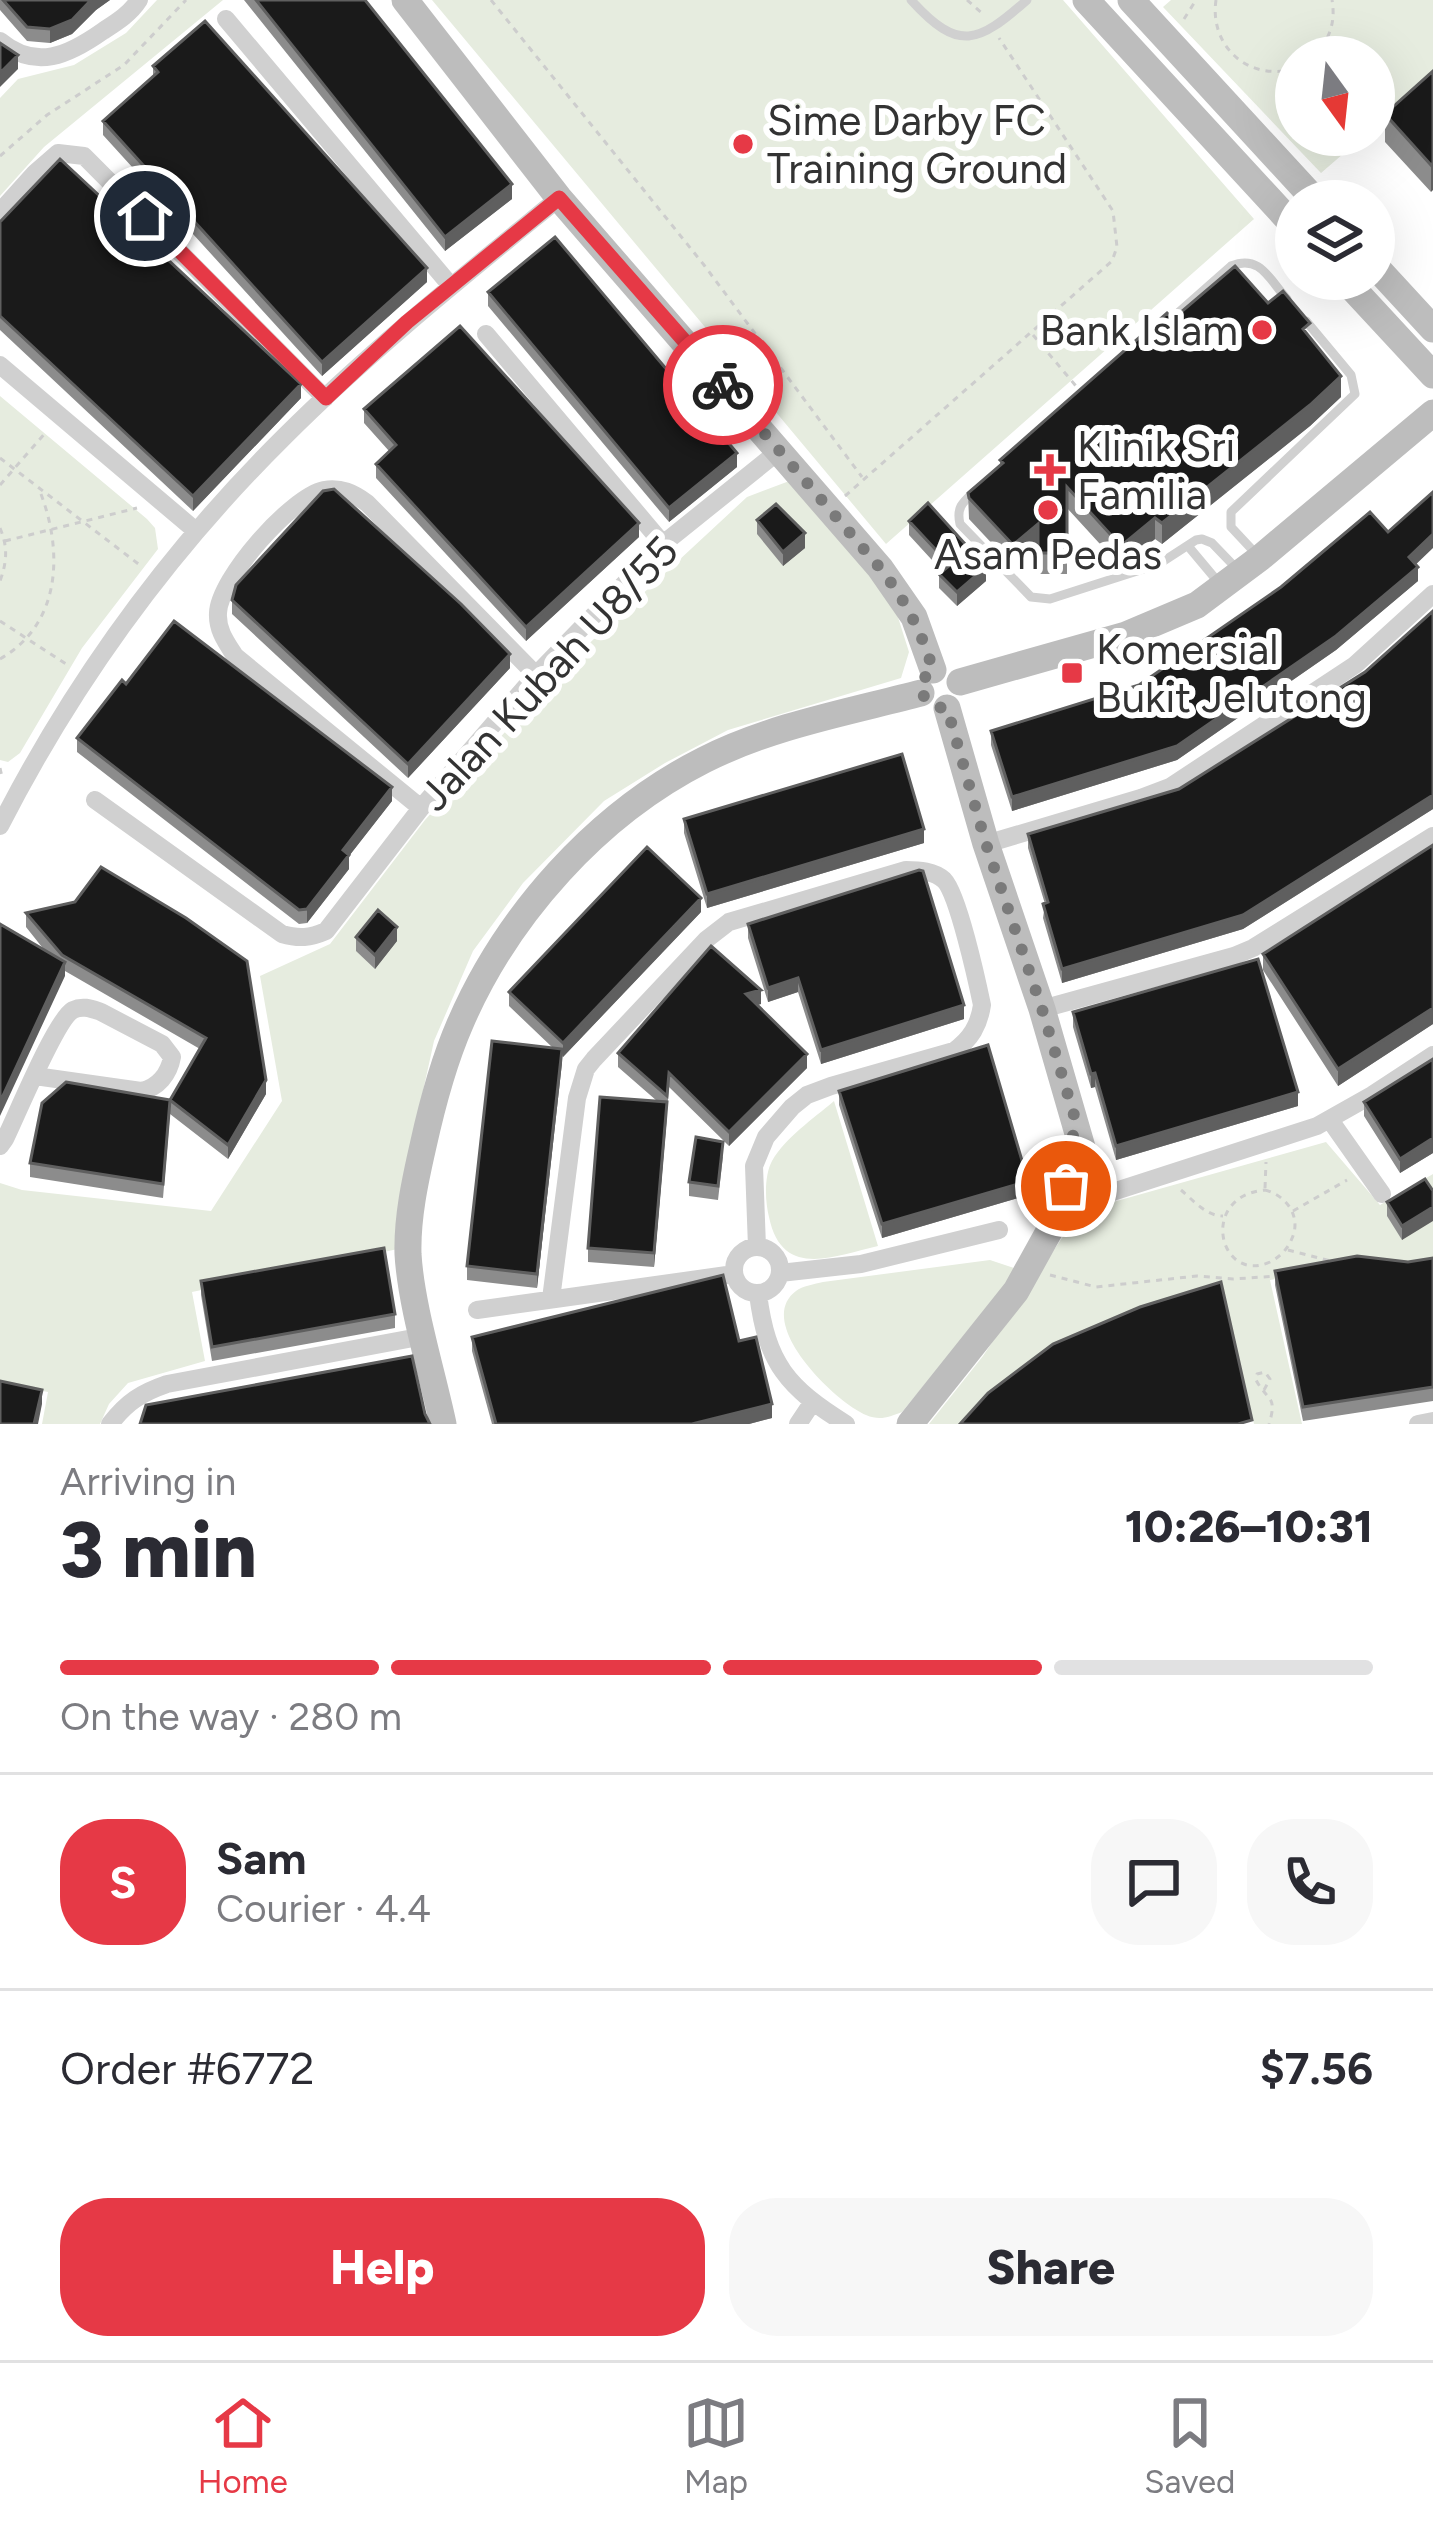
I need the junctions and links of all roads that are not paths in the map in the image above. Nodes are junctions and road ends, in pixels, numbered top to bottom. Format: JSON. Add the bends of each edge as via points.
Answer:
{"nodes":[{"id":1,"x":139,"y":0,"type":"edge"},
{"id":2,"x":405,"y":0,"type":"edge"},
{"id":3,"x":911,"y":0,"type":"edge"},
{"id":4,"x":1027,"y":0,"type":"edge"},
{"id":5,"x":1086,"y":0,"type":"edge"},
{"id":6,"x":1131,"y":0,"type":"edge"},
{"id":7,"x":226,"y":20,"type":"dead end"},
{"id":8,"x":0,"y":40,"type":"edge"},
{"id":9,"x":1297,"y":180,"type":"edge"},
{"id":10,"x":559,"y":198,"type":"junction"},
{"id":11,"x":1275,"y":205,"type":"edge"},
{"id":12,"x":0,"y":212,"type":"edge"},
{"id":13,"x":451,"y":286,"type":"junction"},
{"id":14,"x":1395,"y":288,"type":"edge"},
{"id":15,"x":1363,"y":300,"type":"edge"},
{"id":16,"x":1433,"y":329,"type":"edge"},
{"id":17,"x":486,"y":334,"type":"dead end"},
{"id":18,"x":1150,"y":338,"type":"edge"},
{"id":19,"x":0,"y":365,"type":"edge"},
{"id":20,"x":1433,"y":375,"type":"edge"},
{"id":21,"x":326,"y":398,"type":"junction"},
{"id":22,"x":1433,"y":412,"type":"edge"},
{"id":23,"x":780,"y":450,"type":"junction"},
{"id":24,"x":979,"y":488,"type":"edge"},
{"id":25,"x":196,"y":531,"type":"junction"},
{"id":26,"x":663,"y":544,"type":"junction"},
{"id":27,"x":1188,"y":546,"type":"junction"},
{"id":28,"x":1241,"y":573,"type":"junction"},
{"id":29,"x":1433,"y":594,"type":"edge"},
{"id":30,"x":536,"y":675,"type":"junction"},
{"id":31,"x":927,"y":682,"type":"junction"},
{"id":32,"x":960,"y":682,"type":"junction"},
{"id":33,"x":947,"y":708,"type":"junction"},
{"id":34,"x":7,"y":778,"type":"edge"},
{"id":35,"x":95,"y":800,"type":"dead end"},
{"id":36,"x":421,"y":808,"type":"junction"},
{"id":37,"x":0,"y":826,"type":"edge"},
{"id":38,"x":1433,"y":836,"type":"edge"},
{"id":39,"x":986,"y":844,"type":"junction"},
{"id":40,"x":1042,"y":1009,"type":"junction"},
{"id":41,"x":1433,"y":1055,"type":"edge"},
{"id":42,"x":35,"y":1076,"type":"junction"},
{"id":43,"x":1330,"y":1120,"type":"junction"},
{"id":44,"x":0,"y":1146,"type":"edge"},
{"id":45,"x":1083,"y":1187,"type":"junction"},
{"id":46,"x":1382,"y":1194,"type":"dead end"},
{"id":47,"x":999,"y":1230,"type":"dead end"},
{"id":48,"x":757,"y":1247,"type":"junction"},
{"id":49,"x":780,"y":1273,"type":"junction"},
{"id":50,"x":734,"y":1274,"type":"junction"},
{"id":51,"x":758,"y":1294,"type":"junction"},
{"id":52,"x":551,"y":1299,"type":"junction"},
{"id":53,"x":477,"y":1310,"type":"dead end"},
{"id":54,"x":424,"y":1336,"type":"junction"},
{"id":55,"x":812,"y":1403,"type":"junction"},
{"id":56,"x":1433,"y":1421,"type":"edge"},
{"id":57,"x":110,"y":1424,"type":"edge"},
{"id":58,"x":443,"y":1424,"type":"edge"},
{"id":59,"x":798,"y":1424,"type":"edge"},
{"id":60,"x":846,"y":1424,"type":"edge"},
{"id":61,"x":910,"y":1424,"type":"edge"},
{"id":62,"x":1418,"y":1424,"type":"edge"}],
"edges":[{"from":1,"to":8,"type":"street","via":[[58,57],[19,55]]},
{"from":2,"to":10,"type":"street"},
{"from":3,"to":4,"type":"lane","via":[[952,35],[973,37],[994,30]]},
{"from":5,"to":11,"type":"street"},
{"from":6,"to":9,"type":"street"},
{"from":7,"to":13,"type":"street"},
{"from":10,"to":13,"type":"street"},
{"from":10,"to":23,"type":"street"},
{"from":12,"to":21,"type":"street","via":[[58,153],[84,156]]},
{"from":13,"to":21,"type":"street"},
{"from":14,"to":16,"type":"street"},
{"from":15,"to":20,"type":"street"},
{"from":17,"to":26,"type":"street"},
{"from":18,"to":28,"type":"lane","via":[[1231,266],[1249,261],[1352,375],[1352,399],[1231,512]]},
{"from":19,"to":25,"type":"street"},
{"from":21,"to":25,"type":"street"},
{"from":22,"to":28,"type":"street"},
{"from":23,"to":26,"type":"street","name":"Jalan Kubah U8/55"},
{"from":23,"to":31,"type":"street","via":[[902,597],[924,640]]},
{"from":24,"to":27,"type":"lane","via":[[961,503],[960,524],[1037,599],[1147,569]]},
{"from":25,"to":34,"type":"street"},
{"from":26,"to":30,"type":"street","name":"Jalan Kubah U8/55"},
{"from":27,"to":28,"type":"lane"},
{"from":27,"to":28,"type":"lane","via":[[1208,540]]},
{"from":28,"to":32,"type":"street","via":[[1165,621]]},
{"from":29,"to":39,"type":"street","via":[[1355,664],[1170,787]]},
{"from":30,"to":36,"type":"street","name":"Jalan Kubah U8/55"},
{"from":30,"to":36,"type":"street","via":[[353,493],[320,490],[288,508],[223,592],[224,638],[235,656]]},
{"from":31,"to":32,"type":"street","via":[[946,669]]},
{"from":31,"to":33,"type":"street","via":[[934,707]]},
{"from":31,"to":54,"type":"street","via":[[702,761],[615,820],[512,930],[460,1023],[428,1122],[408,1251]]},
{"from":32,"to":33,"type":"street"},
{"from":33,"to":39,"type":"street"},
{"from":34,"to":37,"type":"street"},
{"from":35,"to":36,"type":"street","name":"Jalan Kubah U8/55","via":[[297,939],[326,931]]},
{"from":38,"to":40,"type":"street","via":[[1253,948]]},
{"from":39,"to":40,"type":"street"},
{"from":40,"to":45,"type":"street","via":[[1074,1115]]},
{"from":41,"to":43,"type":"street"},
{"from":42,"to":42,"type":"street","via":[[64,1018],[81,1008],[162,1043],[172,1057],[158,1083],[141,1091]]},
{"from":42,"to":44,"type":"street"},
{"from":43,"to":45,"type":"street","via":[[1155,1177]]},
{"from":43,"to":46,"type":"street"},
{"from":45,"to":61,"type":"street","via":[[1016,1291]]},
{"from":47,"to":49,"type":"street","via":[[861,1264]]},
{"from":48,"to":49,"type":"street","via":[[776,1258]]},
{"from":48,"to":50,"type":"street","via":[[739,1255]]},
{"from":48,"to":52,"type":"street","via":[[754,1166],[792,1107],[831,1086],[954,1051],[980,1019],[952,895],[932,873],[906,870],[729,922],[586,1069]]},
{"from":49,"to":51,"type":"street"},
{"from":50,"to":51,"type":"street","via":[[745,1291]]},
{"from":50,"to":52,"type":"street"},
{"from":51,"to":55,"type":"street","via":[[774,1357]]},
{"from":52,"to":53,"type":"street"},
{"from":54,"to":57,"type":"street","via":[[167,1384],[127,1402]]},
{"from":54,"to":58,"type":"street"},
{"from":55,"to":59,"type":"street"},
{"from":55,"to":60,"type":"street"},
{"from":56,"to":62,"type":"street"}]}
